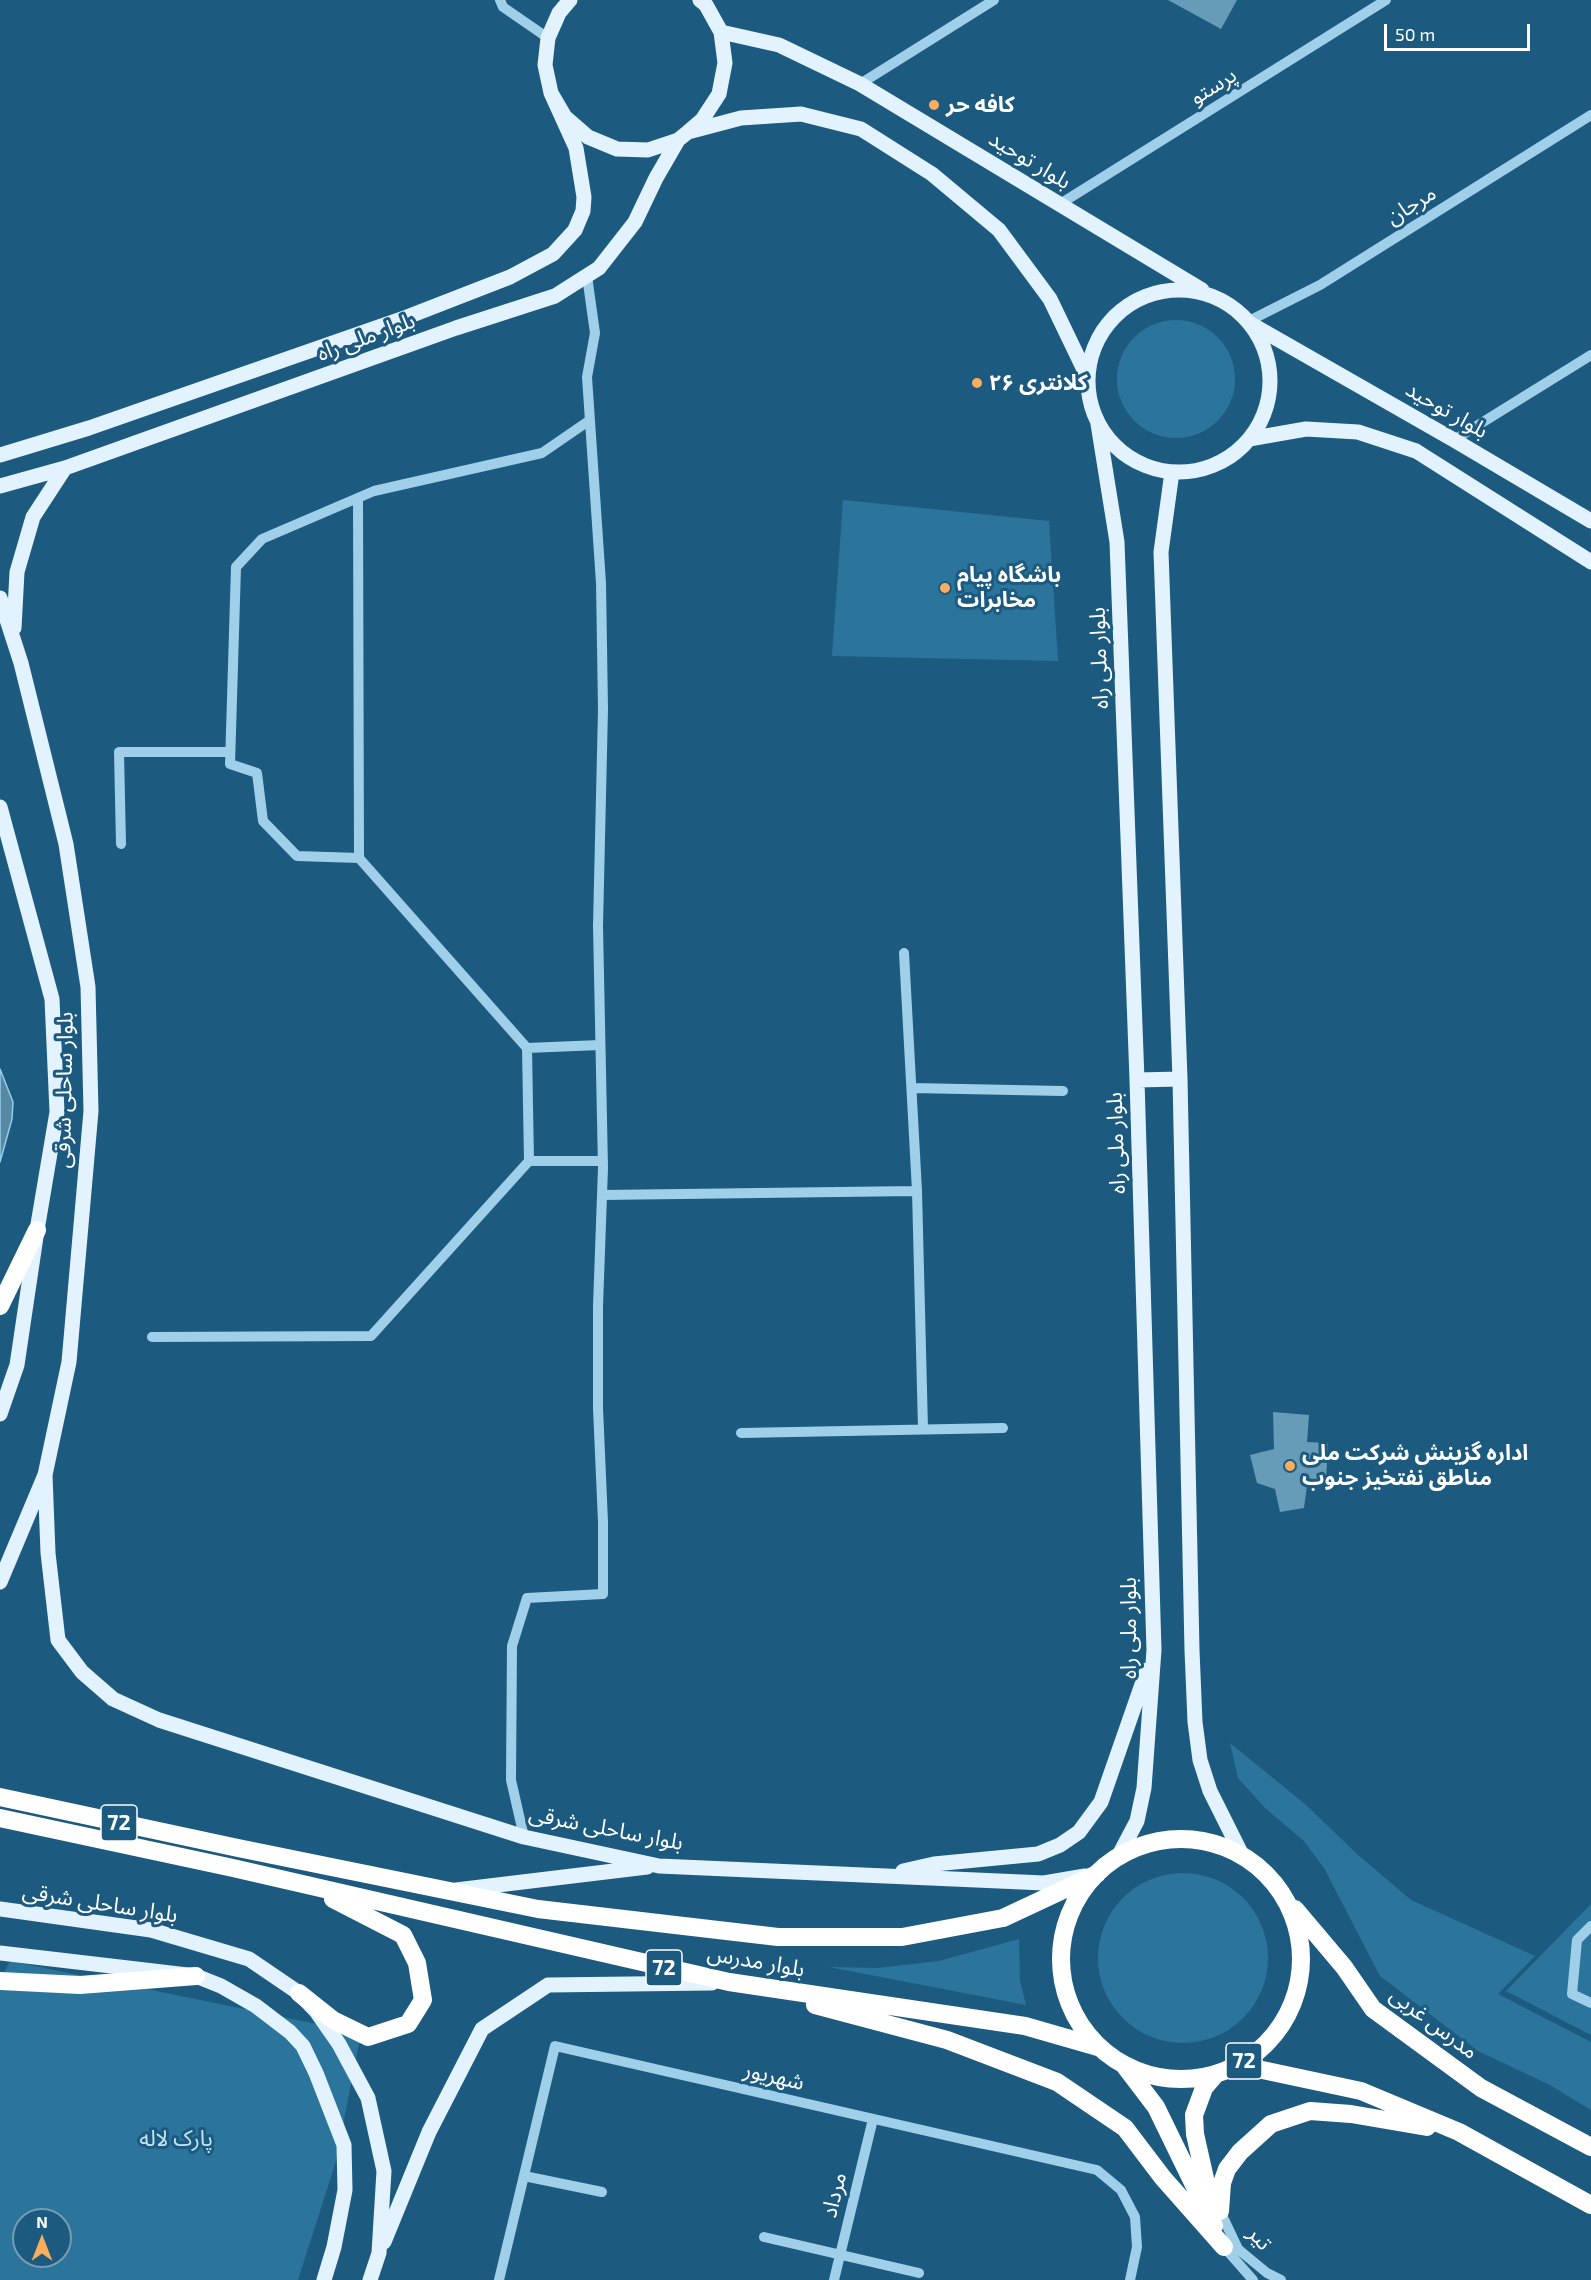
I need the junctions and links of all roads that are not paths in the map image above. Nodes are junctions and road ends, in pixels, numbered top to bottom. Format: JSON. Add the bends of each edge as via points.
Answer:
{"nodes":[{"id":1,"x":500,"y":0,"type":"edge"},
{"id":2,"x":570,"y":0,"type":"edge"},
{"id":3,"x":994,"y":0,"type":"edge"},
{"id":4,"x":1386,"y":0,"type":"edge"},
{"id":5,"x":705,"y":2,"type":"edge"},
{"id":6,"x":721,"y":32,"type":"junction"},
{"id":7,"x":548,"y":38,"type":"junction"},
{"id":8,"x":860,"y":84,"type":"junction"},
{"id":9,"x":551,"y":93,"type":"junction"},
{"id":10,"x":1591,"y":115,"type":"edge"},
{"id":11,"x":683,"y":136,"type":"junction"},
{"id":12,"x":1060,"y":204,"type":"junction"},
{"id":13,"x":586,"y":276,"type":"junction"},
{"id":14,"x":1212,"y":296,"type":"junction"},
{"id":15,"x":1247,"y":322,"type":"junction"},
{"id":16,"x":1591,"y":355,"type":"edge"},
{"id":17,"x":1088,"y":380,"type":"junction"},
{"id":18,"x":590,"y":420,"type":"junction"},
{"id":19,"x":1098,"y":424,"type":"junction"},
{"id":20,"x":1249,"y":439,"type":"junction"},
{"id":21,"x":1454,"y":440,"type":"junction"},
{"id":22,"x":0,"y":455,"type":"edge"},
{"id":23,"x":65,"y":468,"type":"junction"},
{"id":24,"x":1172,"y":472,"type":"junction"},
{"id":25,"x":2,"y":483,"type":"edge"},
{"id":26,"x":358,"y":498,"type":"junction"},
{"id":27,"x":1591,"y":521,"type":"edge"},
{"id":28,"x":1591,"y":562,"type":"edge"},
{"id":29,"x":0,"y":598,"type":"edge"},
{"id":30,"x":13,"y":637,"type":"junction"},
{"id":31,"x":230,"y":752,"type":"junction"},
{"id":32,"x":0,"y":807,"type":"edge"},
{"id":33,"x":121,"y":844,"type":"dead end"},
{"id":34,"x":359,"y":858,"type":"junction"},
{"id":35,"x":904,"y":953,"type":"dead end"},
{"id":36,"x":600,"y":1046,"type":"junction"},
{"id":37,"x":527,"y":1048,"type":"junction"},
{"id":38,"x":1180,"y":1079,"type":"junction"},
{"id":39,"x":1137,"y":1080,"type":"junction"},
{"id":40,"x":912,"y":1088,"type":"junction"},
{"id":41,"x":1063,"y":1091,"type":"dead end"},
{"id":42,"x":529,"y":1161,"type":"junction"},
{"id":43,"x":603,"y":1161,"type":"junction"},
{"id":44,"x":917,"y":1191,"type":"junction"},
{"id":45,"x":602,"y":1196,"type":"junction"},
{"id":46,"x":37,"y":1230,"type":"junction"},
{"id":47,"x":0,"y":1306,"type":"edge"},
{"id":48,"x":152,"y":1337,"type":"dead end"},
{"id":49,"x":0,"y":1414,"type":"edge"},
{"id":50,"x":1003,"y":1428,"type":"dead end"},
{"id":51,"x":923,"y":1429,"type":"junction"},
{"id":52,"x":741,"y":1433,"type":"dead end"},
{"id":53,"x":45,"y":1475,"type":"junction"},
{"id":54,"x":0,"y":1582,"type":"edge"},
{"id":55,"x":1154,"y":1650,"type":"junction"},
{"id":56,"x":0,"y":1797,"type":"edge"},
{"id":57,"x":0,"y":1818,"type":"edge"},
{"id":58,"x":524,"y":1837,"type":"junction"},
{"id":59,"x":1242,"y":1855,"type":"junction"},
{"id":60,"x":1118,"y":1857,"type":"junction"},
{"id":61,"x":659,"y":1866,"type":"junction"},
{"id":62,"x":1097,"y":1874,"type":"junction"},
{"id":63,"x":885,"y":1875,"type":"junction"},
{"id":64,"x":307,"y":1886,"type":"junction"},
{"id":65,"x":448,"y":1891,"type":"junction"},
{"id":66,"x":1284,"y":1896,"type":"junction"},
{"id":67,"x":0,"y":1909,"type":"edge"},
{"id":68,"x":1591,"y":1926,"type":"edge"},
{"id":69,"x":0,"y":1953,"type":"edge"},
{"id":70,"x":196,"y":1976,"type":"junction"},
{"id":71,"x":0,"y":1981,"type":"edge"},
{"id":72,"x":729,"y":1982,"type":"junction"},
{"id":73,"x":299,"y":1993,"type":"junction"},
{"id":74,"x":1591,"y":2003,"type":"edge"},
{"id":75,"x":1098,"y":2047,"type":"junction"},
{"id":76,"x":1124,"y":2065,"type":"junction"},
{"id":77,"x":1239,"y":2065,"type":"junction"},
{"id":78,"x":1216,"y":2074,"type":"junction"},
{"id":79,"x":873,"y":2119,"type":"junction"},
{"id":80,"x":1459,"y":2132,"type":"junction"},
{"id":81,"x":1591,"y":2147,"type":"edge"},
{"id":82,"x":524,"y":2176,"type":"junction"},
{"id":83,"x":602,"y":2192,"type":"dead end"},
{"id":84,"x":1591,"y":2205,"type":"edge"},
{"id":85,"x":1220,"y":2211,"type":"junction"},
{"id":86,"x":765,"y":2237,"type":"dead end"},
{"id":87,"x":1224,"y":2247,"type":"junction"},
{"id":88,"x":379,"y":2253,"type":"junction"},
{"id":89,"x":840,"y":2254,"type":"junction"},
{"id":90,"x":919,"y":2273,"type":"dead end"},
{"id":91,"x":324,"y":2280,"type":"edge"},
{"id":92,"x":370,"y":2280,"type":"edge"},
{"id":93,"x":499,"y":2280,"type":"edge"},
{"id":94,"x":834,"y":2280,"type":"edge"},
{"id":95,"x":1130,"y":2280,"type":"edge"},
{"id":96,"x":1253,"y":2280,"type":"edge"},
{"id":97,"x":1281,"y":2280,"type":"edge"}],
"edges":[{"from":1,"to":7,"type":"street","via":[[503,7]]},
{"from":2,"to":7,"type":"main road","via":[[559,13]]},
{"from":3,"to":8,"type":"street"},
{"from":4,"to":12,"type":"street","name":"پرستو"},
{"from":5,"to":6,"type":"main road"},
{"from":6,"to":8,"type":"main road","name":"بلوار توحید","via":[[779,45]]},
{"from":6,"to":11,"type":"main road","via":[[725,63],[719,94],[702,120]]},
{"from":7,"to":9,"type":"main road","via":[[545,65]]},
{"from":8,"to":12,"type":"main road","name":"بلوار توحید"},
{"from":9,"to":11,"type":"main road","via":[[565,117],[588,137],[617,149],[648,150]]},
{"from":9,"to":22,"type":"main road","name":"بلوار ملی راه","via":[[576,148],[584,197],[575,230],[553,254],[510,277],[407,317],[89,428]]},
{"from":10,"to":15,"type":"street","name":"مرجان","via":[[1320,285]]},
{"from":11,"to":13,"type":"main road","name":"بلوار ملی راه","via":[[635,222],[599,268]]},
{"from":11,"to":17,"type":"main road","via":[[741,118],[801,114],[861,129],[932,174],[999,230],[1050,299]]},
{"from":12,"to":14,"type":"main road","name":"بلوار توحید"},
{"from":13,"to":18,"type":"street","via":[[596,333],[587,377]]},
{"from":13,"to":23,"type":"main road","name":"بلوار ملی راه","via":[[555,296]]},
{"from":14,"to":15,"type":"main road"},
{"from":14,"to":17,"type":"main road","via":[[1181,290],[1150,294],[1122,309],[1101,333],[1089,362]]},
{"from":15,"to":20,"type":"main road","via":[[1268,358],[1270,387],[1264,415]]},
{"from":15,"to":21,"type":"main road","name":"بلوار توحید"},
{"from":16,"to":21,"type":"street"},
{"from":17,"to":19,"type":"main road","via":[[1088,394]]},
{"from":18,"to":26,"type":"street","via":[[542,453]]},
{"from":18,"to":36,"type":"street","via":[[601,583]]},
{"from":19,"to":24,"type":"main road","via":[[1117,449],[1144,465]]},
{"from":19,"to":39,"type":"main road","name":"بلوار ملی راه","via":[[1117,542]]},
{"from":20,"to":24,"type":"main road","via":[[1227,458],[1201,469]]},
{"from":20,"to":28,"type":"main road","via":[[1306,429],[1348,431],[1416,451]]},
{"from":21,"to":27,"type":"main road","name":"بلوار توحید"},
{"from":23,"to":25,"type":"main road","name":"بلوار ملی راه"},
{"from":23,"to":30,"type":"main road","via":[[33,517],[17,572]]},
{"from":24,"to":38,"type":"main road","via":[[1161,552]]},
{"from":26,"to":31,"type":"street","via":[[262,539],[236,567]]},
{"from":26,"to":34,"type":"street"},
{"from":29,"to":30,"type":"main road","name":"بلوار ساحلی شرقی"},
{"from":30,"to":53,"type":"main road","name":"بلوار ساحلی شرقی","via":[[66,844],[88,987],[91,1111],[69,1362]]},
{"from":31,"to":33,"type":"street","via":[[119,752]]},
{"from":31,"to":34,"type":"street","via":[[230,764],[257,773],[263,821],[297,856]]},
{"from":32,"to":46,"type":"main road","name":"بلوار ساحلی شرقی","via":[[52,999],[57,1112]]},
{"from":34,"to":37,"type":"street"},
{"from":35,"to":40,"type":"street"},
{"from":36,"to":37,"type":"street"},
{"from":36,"to":43,"type":"street"},
{"from":37,"to":42,"type":"street"},
{"from":38,"to":39,"type":"main road"},
{"from":38,"to":59,"type":"main road","via":[[1196,1722],[1200,1760],[1210,1791]]},
{"from":39,"to":55,"type":"main road","name":"بلوار ملی راه"},
{"from":40,"to":41,"type":"street"},
{"from":40,"to":44,"type":"street"},
{"from":42,"to":43,"type":"street"},
{"from":42,"to":48,"type":"street","via":[[371,1336]]},
{"from":43,"to":45,"type":"street"},
{"from":44,"to":45,"type":"street"},
{"from":44,"to":51,"type":"street"},
{"from":45,"to":58,"type":"street","via":[[598,1408],[603,1594],[526,1598],[512,1646],[512,1780]]},
{"from":46,"to":47,"type":"highway"},
{"from":46,"to":49,"type":"main road","name":"بلوار ساحلی شرقی","via":[[17,1365]]},
{"from":50,"to":51,"type":"street"},
{"from":51,"to":52,"type":"street"},
{"from":53,"to":54,"type":"main road","name":"بلوار ساحلی شرقی"},
{"from":53,"to":58,"type":"main road","name":"بلوار ساحلی شرقی","via":[[48,1553],[58,1640],[82,1672],[113,1699],[159,1720]]},
{"from":55,"to":60,"type":"main road","name":"بلوار ملی راه","via":[[1144,1788],[1137,1821]]},
{"from":55,"to":63,"type":"main road","via":[[1101,1802],[1079,1832],[1038,1854],[934,1864]]},
{"from":56,"to":65,"type":"highway","name":"بلوار مدرس","number":"72"},
{"from":57,"to":64,"type":"highway","name":"بلوار مدرس","number":"72"},
{"from":58,"to":61,"type":"main road","name":"بلوار ساحلی شرقی"},
{"from":59,"to":60,"type":"highway","number":"72","via":[[1212,1843],[1180,1839],[1148,1844]]},
{"from":59,"to":66,"type":"highway","number":"72","via":[[1265,1873]]},
{"from":60,"to":62,"type":"highway","number":"72"},
{"from":61,"to":63,"type":"main road","name":"بلوار ساحلی شرقی"},
{"from":61,"to":65,"type":"main road"},
{"from":62,"to":63,"type":"main road","name":"بلوار ساحلی شرقی","via":[[1044,1883]]},
{"from":62,"to":65,"type":"highway","name":"بلوار مدرس","number":"72","via":[[1003,1918],[902,1937],[778,1937],[538,1909]]},
{"from":62,"to":75,"type":"highway","number":"72","via":[[1077,1899],[1065,1928],[1061,1960],[1065,1992],[1078,2022]]},
{"from":64,"to":72,"type":"highway","name":"بلوار مدرس","number":"72"},
{"from":64,"to":73,"type":"highway","via":[[402,1935],[417,1963],[423,2000],[408,2024],[368,2037],[333,2020]]},
{"from":66,"to":77,"type":"highway","number":"72","via":[[1296,1921],[1301,1948],[1301,1976],[1294,2003],[1281,2028],[1262,2049]]},
{"from":66,"to":81,"type":"highway","name":"مدرس غربی","number":"72","via":[[1344,1967],[1373,2009],[1481,2088]]},
{"from":67,"to":73,"type":"main road","name":"بلوار ساحلی شرقی","via":[[152,1930],[249,1959]]},
{"from":68,"to":74,"type":"street","via":[[1577,1940],[1572,1994]]},
{"from":69,"to":70,"type":"main road"},
{"from":70,"to":71,"type":"highway","via":[[80,1985]]},
{"from":70,"to":91,"type":"main road","via":[[256,2006],[290,2032],[303,2046],[316,2073],[344,2145],[345,2159],[345,2190]]},
{"from":72,"to":75,"type":"highway","name":"بلوار مدرس","number":"72","via":[[1025,2026]]},
{"from":72,"to":87,"type":"highway","via":[[947,2040],[1057,2082],[1125,2128]]},
{"from":72,"to":88,"type":"main road","via":[[548,1985],[482,2029],[429,2132]]},
{"from":73,"to":88,"type":"main road","name":"بلوار ساحلی شرقی","via":[[339,2044],[368,2098],[384,2171]]},
{"from":75,"to":76,"type":"highway","number":"72"},
{"from":76,"to":78,"type":"highway","number":"72","via":[[1154,2076],[1174,2078]]},
{"from":76,"to":87,"type":"highway","via":[[1156,2108]]},
{"from":77,"to":78,"type":"highway","number":"72"},
{"from":77,"to":80,"type":"highway","number":"72","via":[[1361,2091]]},
{"from":78,"to":85,"type":"highway","via":[[1204,2088],[1194,2115],[1206,2183]]},
{"from":79,"to":82,"type":"street","name":"شهریور","via":[[555,2046]]},
{"from":79,"to":89,"type":"street","name":"مرداد"},
{"from":79,"to":95,"type":"street","name":"شهریور","via":[[1097,2170],[1121,2190],[1135,2217],[1137,2247]]},
{"from":80,"to":84,"type":"highway","number":"72"},
{"from":80,"to":85,"type":"highway","via":[[1310,2111],[1270,2124],[1227,2169]]},
{"from":82,"to":83,"type":"street"},
{"from":82,"to":93,"type":"street","name":"شهریور"},
{"from":85,"to":97,"type":"street","name":"تیر","via":[[1238,2249]]},
{"from":86,"to":89,"type":"street"},
{"from":87,"to":96,"type":"street","name":"تیر"},
{"from":88,"to":92,"type":"main road","name":"بلوار ساحلی شرقی"},
{"from":89,"to":90,"type":"street"},
{"from":89,"to":94,"type":"street","name":"مرداد"}]}
